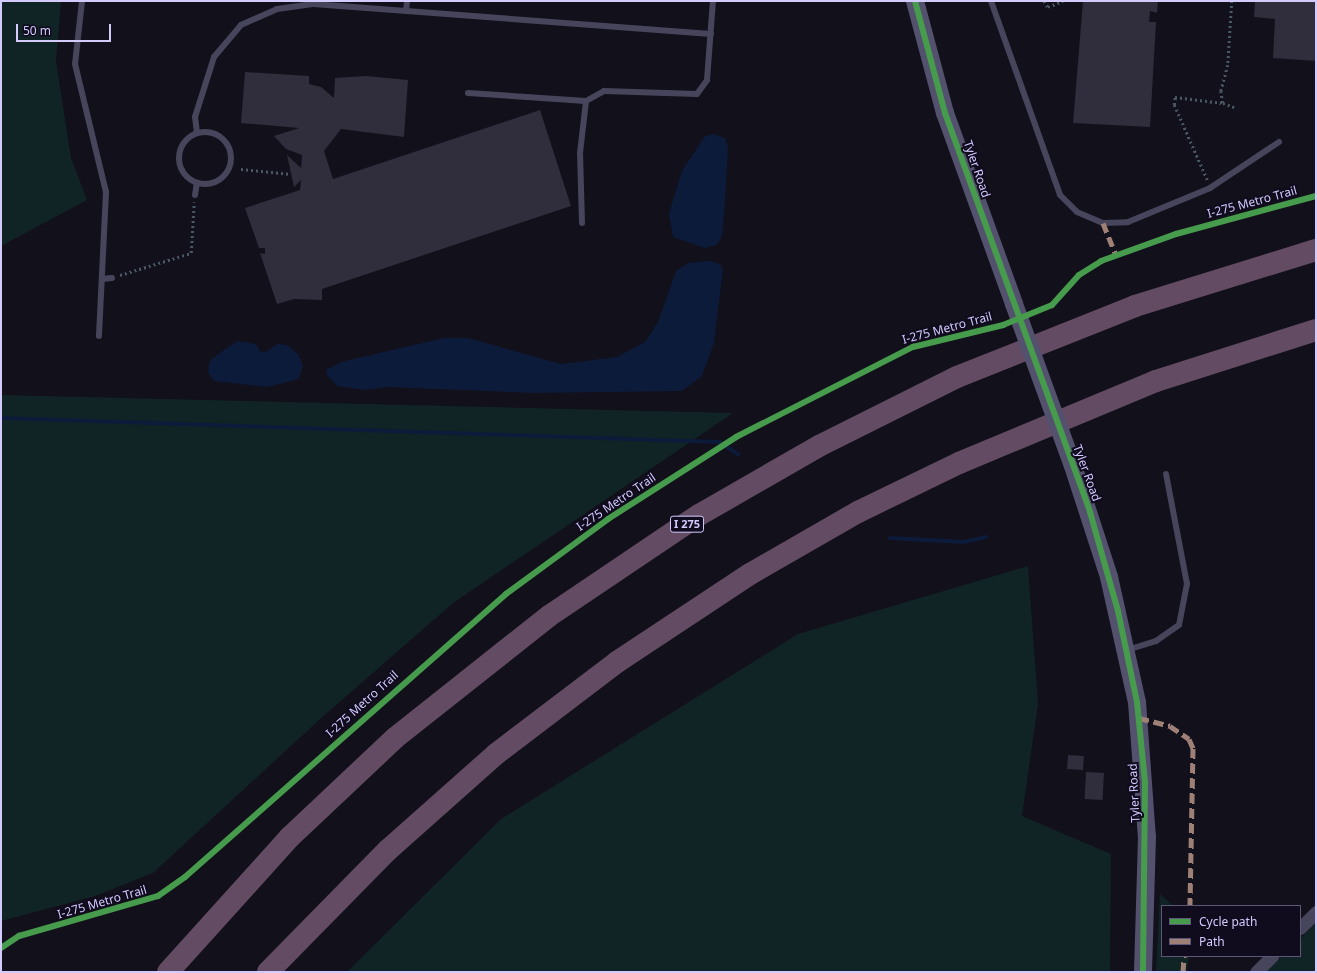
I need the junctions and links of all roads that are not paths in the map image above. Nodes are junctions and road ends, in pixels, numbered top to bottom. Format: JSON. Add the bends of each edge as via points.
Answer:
{"nodes":[{"id":1,"x":82,"y":1,"type":"edge"},
{"id":2,"x":407,"y":1,"type":"edge"},
{"id":3,"x":713,"y":1,"type":"edge"},
{"id":4,"x":915,"y":1,"type":"edge"},
{"id":5,"x":990,"y":1,"type":"edge"},
{"id":6,"x":313,"y":2,"type":"edge"},
{"id":7,"x":349,"y":4,"type":"edge"},
{"id":8,"x":406,"y":11,"type":"junction"},
{"id":9,"x":711,"y":34,"type":"junction"},
{"id":10,"x":468,"y":93,"type":"dead end"},
{"id":11,"x":586,"y":101,"type":"junction"},
{"id":12,"x":197,"y":133,"type":"junction"},
{"id":13,"x":1279,"y":142,"type":"dead end"},
{"id":14,"x":197,"y":183,"type":"junction"},
{"id":15,"x":195,"y":195,"type":"road end"},
{"id":16,"x":582,"y":223,"type":"dead end"},
{"id":17,"x":1316,"y":250,"type":"edge"},
{"id":18,"x":112,"y":278,"type":"road end"},
{"id":19,"x":102,"y":280,"type":"junction"},
{"id":20,"x":1316,"y":330,"type":"edge"},
{"id":21,"x":98,"y":336,"type":"dead end"},
{"id":22,"x":1166,"y":474,"type":"dead end"},
{"id":23,"x":1126,"y":650,"type":"junction"},
{"id":24,"x":1316,"y":912,"type":"edge"},
{"id":25,"x":1301,"y":927,"type":"edge"},
{"id":26,"x":1271,"y":957,"type":"edge"},
{"id":27,"x":168,"y":972,"type":"edge"},
{"id":28,"x":268,"y":972,"type":"edge"},
{"id":29,"x":1143,"y":972,"type":"edge"},
{"id":30,"x":1256,"y":972,"type":"edge"}],
"edges":[{"from":1,"to":19,"type":"lane","via":[[75,64],[106,192]]},
{"from":2,"to":8,"type":"lane"},
{"from":3,"to":9,"type":"lane"},
{"from":4,"to":23,"type":"street","name":"Tyler Road","bridge":true,"via":[[946,113],[1073,466],[1109,578]]},
{"from":5,"to":13,"type":"lane","via":[[1060,195],[1076,212],[1103,223],[1128,222],[1210,188]]},
{"from":6,"to":7,"type":"lane"},
{"from":6,"to":12,"type":"lane","via":[[277,9],[241,25],[214,56],[195,117]]},
{"from":7,"to":8,"type":"lane"},
{"from":8,"to":9,"type":"lane"},
{"from":9,"to":11,"type":"lane","via":[[707,80],[696,94],[604,91]]},
{"from":10,"to":11,"type":"lane"},
{"from":11,"to":16,"type":"lane","via":[[580,154]]},
{"from":12,"to":14,"type":"lane","via":[[184,142],[179,158],[184,173]]},
{"from":12,"to":14,"type":"lane","via":[[219,136],[232,154],[225,176],[212,184]]},
{"from":14,"to":15,"type":"lane"},
{"from":17,"to":27,"type":"highway","number":"I 275","via":[[1135,306],[957,377],[819,446],[699,516],[549,616],[396,738],[285,842]]},
{"from":18,"to":19,"type":"lane"},
{"from":19,"to":21,"type":"lane"},
{"from":20,"to":28,"type":"highway","via":[[1156,381],[959,463],[858,512],[750,574],[617,662],[496,754],[388,850]]},
{"from":22,"to":23,"type":"lane","via":[[1187,584],[1179,625],[1156,641]]},
{"from":23,"to":29,"type":"street","name":"Tyler Road","via":[[1137,702],[1145,782]]},
{"from":24,"to":25,"type":"street"},
{"from":26,"to":30,"type":"street"}]}
